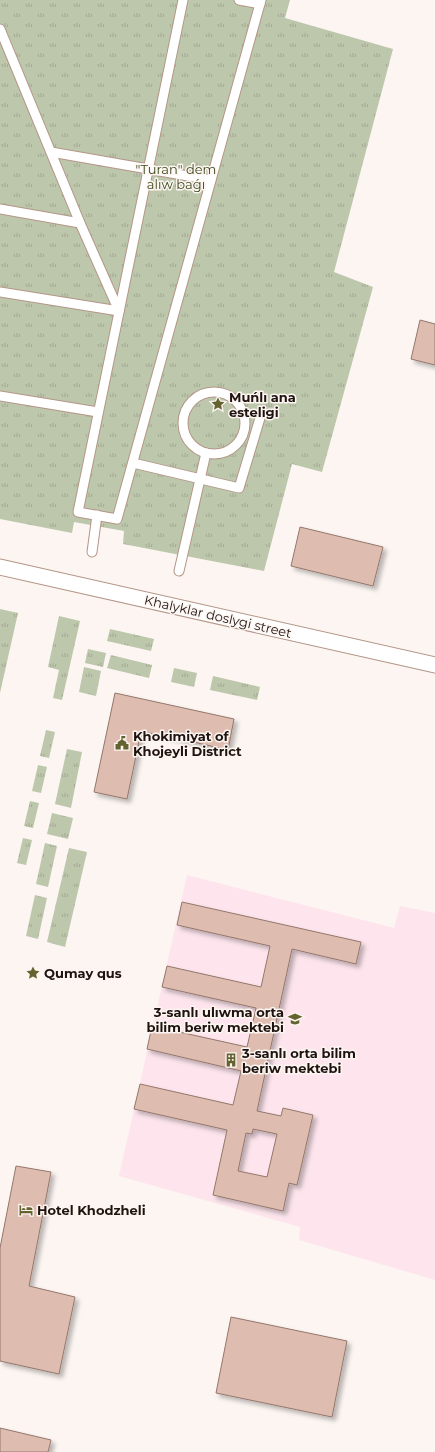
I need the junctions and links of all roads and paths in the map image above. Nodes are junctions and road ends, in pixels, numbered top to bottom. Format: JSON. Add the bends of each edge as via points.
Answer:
{"nodes":[{"id":1,"x":183,"y":0,"type":"edge"},
{"id":2,"x":239,"y":0,"type":"edge"},
{"id":3,"x":260,"y":2,"type":"edge"},
{"id":4,"x":0,"y":28,"type":"edge"},
{"id":5,"x":50,"y":152,"type":"junction"},
{"id":6,"x":148,"y":168,"type":"junction"},
{"id":7,"x":211,"y":180,"type":"junction"},
{"id":8,"x":0,"y":209,"type":"edge"},
{"id":9,"x":80,"y":223,"type":"junction"},
{"id":10,"x":0,"y":292,"type":"edge"},
{"id":11,"x":119,"y":311,"type":"junction"},
{"id":12,"x":0,"y":396,"type":"edge"},
{"id":13,"x":98,"y":412,"type":"junction"},
{"id":14,"x":260,"y":418,"type":"dead end"},
{"id":15,"x":245,"y":430,"type":"junction"},
{"id":16,"x":255,"y":433,"type":"junction"},
{"id":17,"x":206,"y":453,"type":"junction"},
{"id":18,"x":133,"y":463,"type":"junction"},
{"id":19,"x":97,"y":515,"type":"junction"},
{"id":20,"x":92,"y":552,"type":"dead end"},
{"id":21,"x":0,"y":566,"type":"edge"},
{"id":22,"x":179,"y":571,"type":"dead end"},
{"id":23,"x":435,"y":665,"type":"edge"}],
"edges":[{"from":1,"to":6,"type":"street"},
{"from":2,"to":3,"type":"street"},
{"from":3,"to":7,"type":"street"},
{"from":4,"to":5,"type":"street"},
{"from":5,"to":6,"type":"street"},
{"from":5,"to":9,"type":"street"},
{"from":6,"to":7,"type":"street"},
{"from":6,"to":11,"type":"street"},
{"from":7,"to":18,"type":"street"},
{"from":8,"to":9,"type":"street"},
{"from":9,"to":11,"type":"street"},
{"from":10,"to":11,"type":"street"},
{"from":11,"to":13,"type":"street"},
{"from":12,"to":13,"type":"street"},
{"from":13,"to":19,"type":"street","via":[[78,512]]},
{"from":14,"to":16,"type":"street"},
{"from":15,"to":16,"type":"street"},
{"from":15,"to":17,"type":"street","via":[[241,440],[230,450],[216,454]]},
{"from":15,"to":17,"type":"street","via":[[246,419],[243,409],[236,400],[217,391],[196,396],[184,413],[182,423],[189,442],[196,449]]},
{"from":16,"to":18,"type":"street","via":[[238,488]]},
{"from":17,"to":22,"type":"street"},
{"from":18,"to":19,"type":"street","via":[[117,519]]},
{"from":19,"to":20,"type":"street"},
{"from":21,"to":23,"type":"street","name":"Khalyklar doslygi street"}]}
